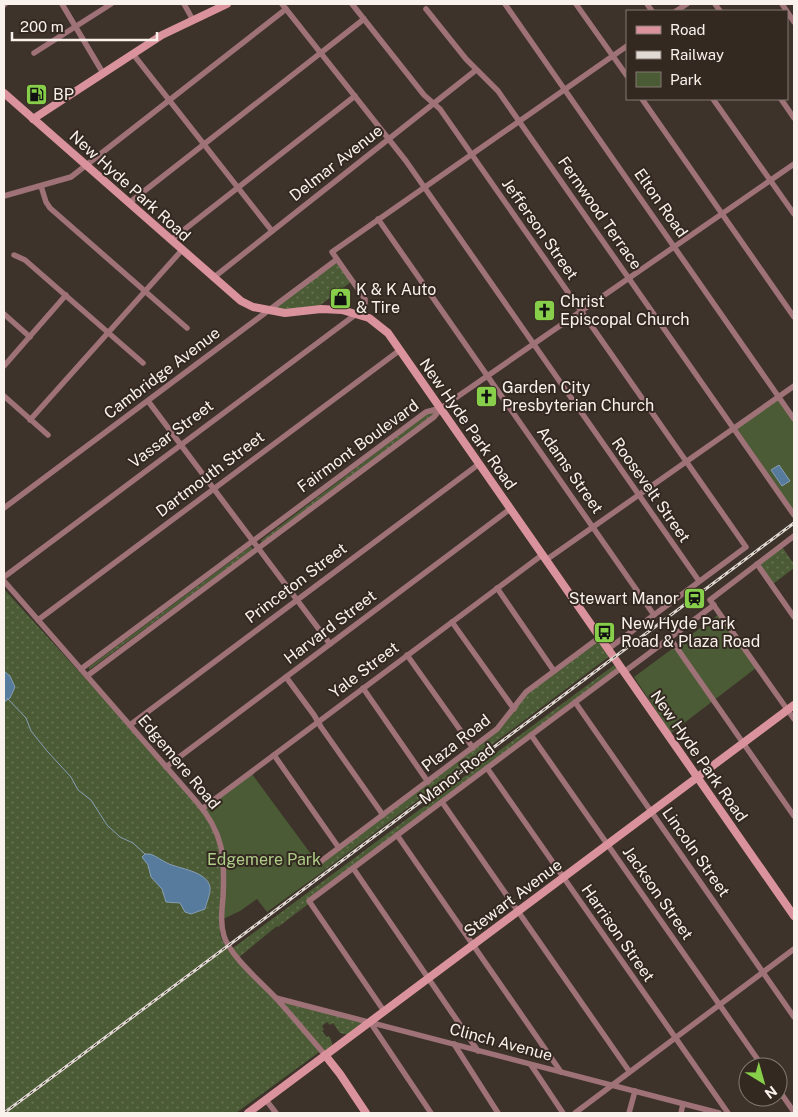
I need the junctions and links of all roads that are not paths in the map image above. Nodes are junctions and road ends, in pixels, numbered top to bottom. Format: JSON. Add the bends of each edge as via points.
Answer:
{"nodes":[{"id":1,"x":62,"y":4,"type":"edge"},
{"id":2,"x":111,"y":4,"type":"edge"},
{"id":3,"x":184,"y":4,"type":"edge"},
{"id":4,"x":228,"y":4,"type":"edge"},
{"id":5,"x":352,"y":4,"type":"edge"},
{"id":6,"x":504,"y":4,"type":"edge"},
{"id":7,"x":576,"y":4,"type":"edge"},
{"id":8,"x":284,"y":6,"type":"edge"},
{"id":9,"x":426,"y":9,"type":"dead end"},
{"id":10,"x":364,"y":19,"type":"junction"},
{"id":11,"x":193,"y":20,"type":"junction"},
{"id":12,"x":75,"y":26,"type":"junction"},
{"id":13,"x":626,"y":47,"type":"edge"},
{"id":14,"x":34,"y":53,"type":"dead end"},
{"id":15,"x":321,"y":53,"type":"junction"},
{"id":16,"x":133,"y":54,"type":"junction"},
{"id":17,"x":612,"y":56,"type":"junction"},
{"id":18,"x":476,"y":70,"type":"junction"},
{"id":19,"x":103,"y":73,"type":"junction"},
{"id":20,"x":626,"y":75,"type":"edge"},
{"id":21,"x":564,"y":89,"type":"junction"},
{"id":22,"x":4,"y":93,"type":"edge"},
{"id":23,"x":355,"y":96,"type":"junction"},
{"id":24,"x":643,"y":100,"type":"edge"},
{"id":25,"x":714,"y":100,"type":"edge"},
{"id":26,"x":782,"y":100,"type":"edge"},
{"id":27,"x":170,"y":101,"type":"junction"},
{"id":28,"x":434,"y":104,"type":"junction"},
{"id":29,"x":794,"y":118,"type":"edge"},
{"id":30,"x":33,"y":119,"type":"junction"},
{"id":31,"x":519,"y":121,"type":"junction"},
{"id":32,"x":389,"y":139,"type":"junction"},
{"id":33,"x":204,"y":144,"type":"junction"},
{"id":34,"x":472,"y":154,"type":"junction"},
{"id":35,"x":794,"y":164,"type":"edge"},
{"id":36,"x":87,"y":166,"type":"junction"},
{"id":37,"x":770,"y":180,"type":"junction"},
{"id":38,"x":41,"y":186,"type":"junction"},
{"id":39,"x":238,"y":188,"type":"junction"},
{"id":40,"x":424,"y":188,"type":"junction"},
{"id":41,"x":4,"y":196,"type":"edge"},
{"id":42,"x":129,"y":203,"type":"junction"},
{"id":43,"x":722,"y":214,"type":"junction"},
{"id":44,"x":794,"y":214,"type":"edge"},
{"id":45,"x":378,"y":219,"type":"junction"},
{"id":46,"x":272,"y":231,"type":"junction"},
{"id":47,"x":171,"y":240,"type":"junction"},
{"id":48,"x":674,"y":247,"type":"junction"},
{"id":49,"x":182,"y":250,"type":"junction"},
{"id":50,"x":14,"y":255,"type":"dead end"},
{"id":51,"x":336,"y":260,"type":"junction"},
{"id":52,"x":213,"y":278,"type":"junction"},
{"id":53,"x":629,"y":278,"type":"junction"},
{"id":54,"x":144,"y":291,"type":"junction"},
{"id":55,"x":66,"y":295,"type":"junction"},
{"id":56,"x":269,"y":311,"type":"junction"},
{"id":57,"x":581,"y":312,"type":"junction"},
{"id":58,"x":4,"y":314,"type":"edge"},
{"id":59,"x":355,"y":314,"type":"junction"},
{"id":60,"x":794,"y":317,"type":"edge"},
{"id":61,"x":187,"y":328,"type":"dead end"},
{"id":62,"x":108,"y":332,"type":"junction"},
{"id":63,"x":30,"y":337,"type":"junction"},
{"id":64,"x":533,"y":345,"type":"junction"},
{"id":65,"x":400,"y":350,"type":"junction"},
{"id":66,"x":143,"y":363,"type":"dead end"},
{"id":67,"x":4,"y":366,"type":"edge"},
{"id":68,"x":488,"y":376,"type":"junction"},
{"id":69,"x":794,"y":386,"type":"edge"},
{"id":70,"x":4,"y":396,"type":"edge"},
{"id":71,"x":779,"y":397,"type":"junction"},
{"id":72,"x":148,"y":400,"type":"junction"},
{"id":73,"x":441,"y":408,"type":"junction"},
{"id":74,"x":794,"y":419,"type":"edge"},
{"id":75,"x":30,"y":420,"type":"junction"},
{"id":76,"x":734,"y":428,"type":"junction"},
{"id":77,"x":48,"y":435,"type":"dead end"},
{"id":78,"x":181,"y":445,"type":"junction"},
{"id":79,"x":686,"y":462,"type":"junction"},
{"id":80,"x":479,"y":464,"type":"junction"},
{"id":81,"x":214,"y":489,"type":"junction"},
{"id":82,"x":638,"y":495,"type":"junction"},
{"id":83,"x":4,"y":508,"type":"edge"},
{"id":84,"x":510,"y":509,"type":"junction"},
{"id":85,"x":794,"y":515,"type":"edge"},
{"id":86,"x":593,"y":526,"type":"junction"},
{"id":87,"x":794,"y":536,"type":"edge"},
{"id":88,"x":252,"y":541,"type":"junction"},
{"id":89,"x":258,"y":549,"type":"junction"},
{"id":90,"x":544,"y":557,"type":"junction"},
{"id":91,"x":757,"y":564,"type":"junction"},
{"id":92,"x":4,"y":577,"type":"edge"},
{"id":93,"x":4,"y":581,"type":"edge"},
{"id":94,"x":699,"y":581,"type":"junction"},
{"id":95,"x":497,"y":588,"type":"junction"},
{"id":96,"x":297,"y":600,"type":"junction"},
{"id":97,"x":714,"y":605,"type":"junction"},
{"id":98,"x":654,"y":615,"type":"junction"},
{"id":99,"x":794,"y":617,"type":"edge"},
{"id":100,"x":38,"y":620,"type":"junction"},
{"id":101,"x":452,"y":622,"type":"junction"},
{"id":102,"x":600,"y":637,"type":"junction"},
{"id":103,"x":670,"y":638,"type":"junction"},
{"id":104,"x":330,"y":644,"type":"junction"},
{"id":105,"x":608,"y":649,"type":"junction"},
{"id":106,"x":407,"y":655,"type":"junction"},
{"id":107,"x":81,"y":669,"type":"junction"},
{"id":108,"x":623,"y":670,"type":"junction"},
{"id":109,"x":554,"y":671,"type":"junction"},
{"id":110,"x":87,"y":676,"type":"junction"},
{"id":111,"x":286,"y":677,"type":"junction"},
{"id":112,"x":363,"y":688,"type":"junction"},
{"id":113,"x":575,"y":702,"type":"junction"},
{"id":114,"x":791,"y":708,"type":"edge"},
{"id":115,"x":514,"y":709,"type":"junction"},
{"id":116,"x":794,"y":720,"type":"edge"},
{"id":117,"x":318,"y":722,"type":"junction"},
{"id":118,"x":130,"y":725,"type":"junction"},
{"id":119,"x":531,"y":735,"type":"junction"},
{"id":120,"x":744,"y":743,"type":"junction"},
{"id":121,"x":473,"y":748,"type":"junction"},
{"id":122,"x":274,"y":755,"type":"junction"},
{"id":123,"x":166,"y":767,"type":"junction"},
{"id":124,"x":487,"y":768,"type":"junction"},
{"id":125,"x":697,"y":777,"type":"junction"},
{"id":126,"x":428,"y":782,"type":"junction"},
{"id":127,"x":442,"y":802,"type":"junction"},
{"id":128,"x":203,"y":808,"type":"junction"},
{"id":129,"x":651,"y":812,"type":"junction"},
{"id":130,"x":382,"y":816,"type":"junction"},
{"id":131,"x":794,"y":816,"type":"edge"},
{"id":132,"x":397,"y":835,"type":"junction"},
{"id":133,"x":607,"y":845,"type":"junction"},
{"id":134,"x":339,"y":848,"type":"junction"},
{"id":135,"x":320,"y":862,"type":"dead end"},
{"id":136,"x":353,"y":868,"type":"junction"},
{"id":137,"x":563,"y":878,"type":"junction"},
{"id":138,"x":518,"y":911,"type":"junction"},
{"id":139,"x":794,"y":916,"type":"edge"},
{"id":140,"x":473,"y":945,"type":"junction"},
{"id":141,"x":794,"y":949,"type":"edge"},
{"id":142,"x":763,"y":972,"type":"junction"},
{"id":143,"x":429,"y":978,"type":"junction"},
{"id":144,"x":276,"y":998,"type":"junction"},
{"id":145,"x":719,"y":1005,"type":"junction"},
{"id":146,"x":384,"y":1011,"type":"junction"},
{"id":147,"x":794,"y":1017,"type":"edge"},
{"id":148,"x":370,"y":1022,"type":"junction"},
{"id":149,"x":675,"y":1038,"type":"junction"},
{"id":150,"x":454,"y":1044,"type":"junction"},
{"id":151,"x":478,"y":1051,"type":"junction"},
{"id":152,"x":325,"y":1055,"type":"junction"},
{"id":153,"x":756,"y":1057,"type":"edge"},
{"id":154,"x":532,"y":1065,"type":"junction"},
{"id":155,"x":629,"y":1071,"type":"junction"},
{"id":156,"x":561,"y":1072,"type":"junction"},
{"id":157,"x":612,"y":1086,"type":"junction"},
{"id":158,"x":635,"y":1091,"type":"junction"},
{"id":159,"x":266,"y":1100,"type":"junction"},
{"id":160,"x":683,"y":1104,"type":"junction"},
{"id":161,"x":248,"y":1113,"type":"edge"},
{"id":162,"x":276,"y":1113,"type":"edge"},
{"id":163,"x":366,"y":1113,"type":"edge"},
{"id":164,"x":431,"y":1113,"type":"edge"},
{"id":165,"x":498,"y":1113,"type":"edge"},
{"id":166,"x":563,"y":1113,"type":"edge"},
{"id":167,"x":575,"y":1113,"type":"edge"},
{"id":168,"x":629,"y":1113,"type":"edge"},
{"id":169,"x":681,"y":1113,"type":"edge"},
{"id":170,"x":719,"y":1113,"type":"edge"},
{"id":171,"x":728,"y":1113,"type":"edge"}],
"edges":[{"from":1,"to":12,"type":"street"},
{"from":2,"to":12,"type":"street"},
{"from":3,"to":11,"type":"street"},
{"from":4,"to":11,"type":"main road"},
{"from":5,"to":10,"type":"street","name":"Jefferson Street"},
{"from":6,"to":21,"type":"street","name":"Elton Road"},
{"from":7,"to":17,"type":"street"},
{"from":8,"to":15,"type":"street","name":"Roosevelt Street"},
{"from":8,"to":27,"type":"street"},
{"from":9,"to":18,"type":"street","name":"Fernwood Terrace"},
{"from":10,"to":15,"type":"street"},
{"from":10,"to":28,"type":"street","name":"Jefferson Street"},
{"from":11,"to":16,"type":"main road"},
{"from":12,"to":14,"type":"street"},
{"from":12,"to":19,"type":"street"},
{"from":13,"to":17,"type":"street"},
{"from":15,"to":23,"type":"street","name":"Roosevelt Street"},
{"from":15,"to":33,"type":"street"},
{"from":16,"to":19,"type":"main road"},
{"from":16,"to":27,"type":"street"},
{"from":17,"to":20,"type":"street"},
{"from":17,"to":21,"type":"street"},
{"from":18,"to":28,"type":"street","name":"Delmar Avenue"},
{"from":18,"to":31,"type":"street","name":"Fernwood Terrace","via":[[498,91]]},
{"from":19,"to":30,"type":"main road"},
{"from":21,"to":31,"type":"street"},
{"from":21,"to":48,"type":"street","name":"Elton Road"},
{"from":22,"to":30,"type":"main road","name":"New Hyde Park Road"},
{"from":23,"to":32,"type":"street","name":"Roosevelt Street"},
{"from":23,"to":39,"type":"street"},
{"from":24,"to":43,"type":"street"},
{"from":25,"to":37,"type":"street"},
{"from":26,"to":29,"type":"street"},
{"from":27,"to":33,"type":"street"},
{"from":27,"to":36,"type":"street"},
{"from":28,"to":32,"type":"street","name":"Delmar Avenue"},
{"from":28,"to":34,"type":"street","name":"Jefferson Street"},
{"from":30,"to":36,"type":"main road","name":"New Hyde Park Road"},
{"from":31,"to":34,"type":"street"},
{"from":31,"to":53,"type":"street","name":"Fernwood Terrace"},
{"from":32,"to":40,"type":"street","name":"Roosevelt Street"},
{"from":32,"to":46,"type":"street","name":"Delmar Avenue"},
{"from":33,"to":39,"type":"street"},
{"from":33,"to":42,"type":"street"},
{"from":34,"to":40,"type":"street"},
{"from":34,"to":57,"type":"street","name":"Jefferson Street"},
{"from":35,"to":37,"type":"street"},
{"from":36,"to":38,"type":"street","via":[[71,177]]},
{"from":36,"to":42,"type":"main road","name":"New Hyde Park Road"},
{"from":37,"to":43,"type":"street"},
{"from":37,"to":44,"type":"street"},
{"from":38,"to":41,"type":"street"},
{"from":38,"to":54,"type":"street","via":[[50,208]]},
{"from":39,"to":46,"type":"street"},
{"from":39,"to":47,"type":"street"},
{"from":40,"to":45,"type":"street"},
{"from":40,"to":64,"type":"street","name":"Roosevelt Street"},
{"from":42,"to":47,"type":"main road","name":"New Hyde Park Road"},
{"from":43,"to":48,"type":"street"},
{"from":43,"to":60,"type":"street"},
{"from":45,"to":51,"type":"street","via":[[332,252]]},
{"from":45,"to":68,"type":"street","name":"Adams Street"},
{"from":46,"to":52,"type":"street","name":"Delmar Avenue"},
{"from":47,"to":49,"type":"main road","name":"New Hyde Park Road"},
{"from":48,"to":53,"type":"street"},
{"from":48,"to":71,"type":"street","name":"Elton Road"},
{"from":49,"to":52,"type":"main road","name":"New Hyde Park Road"},
{"from":49,"to":54,"type":"street"},
{"from":50,"to":55,"type":"street","via":[[25,260]]},
{"from":51,"to":56,"type":"street","name":"Cambridge Avenue"},
{"from":51,"to":59,"type":"street","via":[[365,299],[365,304]]},
{"from":52,"to":56,"type":"main road","name":"New Hyde Park Road","via":[[241,301]]},
{"from":53,"to":57,"type":"street"},
{"from":53,"to":76,"type":"street","name":"Fernwood Terrace"},
{"from":54,"to":61,"type":"street"},
{"from":54,"to":62,"type":"street"},
{"from":55,"to":62,"type":"street"},
{"from":55,"to":63,"type":"street"},
{"from":56,"to":59,"type":"main road","name":"New Hyde Park Road","via":[[290,313],[330,309]]},
{"from":56,"to":72,"type":"street","name":"Cambridge Avenue"},
{"from":57,"to":64,"type":"street"},
{"from":57,"to":79,"type":"street","name":"Jefferson Street"},
{"from":58,"to":63,"type":"street"},
{"from":59,"to":65,"type":"main road","name":"New Hyde Park Road","via":[[370,318],[388,333]]},
{"from":59,"to":78,"type":"street","name":"Vassar Street"},
{"from":62,"to":66,"type":"street"},
{"from":62,"to":75,"type":"street"},
{"from":63,"to":67,"type":"street"},
{"from":64,"to":68,"type":"street"},
{"from":64,"to":82,"type":"street","name":"Roosevelt Street"},
{"from":65,"to":73,"type":"main road","name":"New Hyde Park Road"},
{"from":65,"to":81,"type":"street","name":"Dartmouth Street"},
{"from":68,"to":73,"type":"street"},
{"from":68,"to":86,"type":"street","name":"Adams Street"},
{"from":69,"to":71,"type":"street","name":"Yale Street"},
{"from":70,"to":75,"type":"street"},
{"from":71,"to":74,"type":"street","name":"Elton Road"},
{"from":71,"to":76,"type":"street","name":"Yale Street"},
{"from":72,"to":78,"type":"street"},
{"from":72,"to":83,"type":"street","name":"Cambridge Avenue"},
{"from":73,"to":80,"type":"main road","name":"New Hyde Park Road"},
{"from":73,"to":88,"type":"street","name":"Fairmont Boulevard","via":[[426,412]]},
{"from":73,"to":89,"type":"street","name":"Fairmont Boulevard","via":[[434,417]]},
{"from":75,"to":77,"type":"street"},
{"from":76,"to":79,"type":"street","name":"Yale Street"},
{"from":76,"to":85,"type":"street","name":"Fernwood Terrace"},
{"from":78,"to":81,"type":"street"},
{"from":78,"to":92,"type":"street","name":"Vassar Street"},
{"from":79,"to":82,"type":"street","name":"Yale Street"},
{"from":79,"to":94,"type":"street","name":"Jefferson Street","via":[[746,547]]},
{"from":80,"to":84,"type":"main road","name":"New Hyde Park Road"},
{"from":80,"to":96,"type":"street","name":"Princeton Street"},
{"from":81,"to":88,"type":"street"},
{"from":81,"to":100,"type":"street","name":"Dartmouth Street"},
{"from":82,"to":86,"type":"street","name":"Yale Street"},
{"from":82,"to":94,"type":"street","name":"Roosevelt Street"},
{"from":84,"to":90,"type":"main road","name":"New Hyde Park Road"},
{"from":84,"to":104,"type":"street","name":"Harvard Street"},
{"from":86,"to":90,"type":"street","name":"Yale Street"},
{"from":86,"to":98,"type":"street","name":"Adams Street"},
{"from":87,"to":91,"type":"street"},
{"from":88,"to":89,"type":"street"},
{"from":88,"to":107,"type":"street","name":"Fairmont Boulevard"},
{"from":89,"to":96,"type":"street"},
{"from":89,"to":110,"type":"street","name":"Fairmont Boulevard"},
{"from":90,"to":95,"type":"street","name":"Yale Street"},
{"from":90,"to":102,"type":"main road","name":"New Hyde Park Road"},
{"from":91,"to":97,"type":"street","name":"Manor Road","via":[[710,600]]},
{"from":91,"to":99,"type":"street"},
{"from":93,"to":100,"type":"street","name":"Edgemere Road"},
{"from":94,"to":98,"type":"street"},
{"from":95,"to":101,"type":"street","name":"Yale Street"},
{"from":95,"to":109,"type":"street"},
{"from":96,"to":104,"type":"street"},
{"from":96,"to":118,"type":"street","name":"Princeton Street"},
{"from":97,"to":103,"type":"street","name":"Manor Road"},
{"from":97,"to":114,"type":"street"},
{"from":98,"to":105,"type":"street"},
{"from":100,"to":107,"type":"street","name":"Edgemere Road"},
{"from":101,"to":106,"type":"street","name":"Yale Street"},
{"from":101,"to":115,"type":"street"},
{"from":102,"to":105,"type":"main road","name":"New Hyde Park Road"},
{"from":102,"to":109,"type":"street","name":"Plaza Road"},
{"from":103,"to":108,"type":"street","name":"Manor Road"},
{"from":103,"to":120,"type":"street"},
{"from":104,"to":111,"type":"street","name":"Harvard Street"},
{"from":105,"to":108,"type":"main road","name":"New Hyde Park Road"},
{"from":106,"to":112,"type":"street","name":"Yale Street"},
{"from":106,"to":121,"type":"street"},
{"from":107,"to":110,"type":"street","name":"Edgemere Road"},
{"from":108,"to":113,"type":"street","name":"Manor Road"},
{"from":108,"to":125,"type":"main road","name":"New Hyde Park Road"},
{"from":109,"to":115,"type":"street","name":"Plaza Road","via":[[526,692]]},
{"from":110,"to":118,"type":"street","name":"Edgemere Road"},
{"from":111,"to":117,"type":"street"},
{"from":111,"to":123,"type":"street","name":"Harvard Street"},
{"from":112,"to":117,"type":"street","name":"Yale Street"},
{"from":112,"to":126,"type":"street"},
{"from":113,"to":119,"type":"street","name":"Manor Road"},
{"from":113,"to":129,"type":"street","name":"Lincoln Street"},
{"from":114,"to":116,"type":"street"},
{"from":114,"to":120,"type":"main road","name":"Stewart Avenue"},
{"from":115,"to":121,"type":"street","name":"Plaza Road","via":[[502,725]]},
{"from":117,"to":122,"type":"street","name":"Yale Street"},
{"from":117,"to":130,"type":"street"},
{"from":118,"to":123,"type":"street","name":"Edgemere Road"},
{"from":119,"to":124,"type":"street","name":"Manor Road"},
{"from":119,"to":133,"type":"street","name":"Jackson Street"},
{"from":120,"to":125,"type":"main road","name":"Stewart Avenue"},
{"from":120,"to":131,"type":"street"},
{"from":121,"to":126,"type":"street","name":"Plaza Road"},
{"from":122,"to":128,"type":"street","name":"Yale Street"},
{"from":122,"to":134,"type":"street"},
{"from":123,"to":128,"type":"street","name":"Edgemere Road"},
{"from":124,"to":127,"type":"street","name":"Manor Road"},
{"from":124,"to":137,"type":"street","name":"Harrison Street"},
{"from":125,"to":129,"type":"main road","name":"Stewart Avenue"},
{"from":125,"to":139,"type":"main road","name":"New Hyde Park Road"},
{"from":126,"to":130,"type":"street","name":"Plaza Road"},
{"from":127,"to":132,"type":"street","name":"Manor Road"},
{"from":127,"to":138,"type":"street"},
{"from":128,"to":144,"type":"street","name":"Edgemere Road","via":[[216,829],[222,848],[222,923],[226,941]]},
{"from":129,"to":133,"type":"main road","name":"Stewart Avenue"},
{"from":129,"to":142,"type":"street","name":"Lincoln Street"},
{"from":130,"to":134,"type":"street","name":"Plaza Road"},
{"from":132,"to":136,"type":"street","name":"Manor Road"},
{"from":132,"to":140,"type":"street"},
{"from":133,"to":137,"type":"main road","name":"Stewart Avenue"},
{"from":133,"to":145,"type":"street","name":"Jackson Street"},
{"from":134,"to":135,"type":"street","name":"Plaza Road"},
{"from":136,"to":143,"type":"street"},
{"from":136,"to":146,"type":"street","name":"Manor Road","via":[[308,901]]},
{"from":137,"to":138,"type":"main road","name":"Stewart Avenue"},
{"from":137,"to":149,"type":"street","name":"Harrison Street"},
{"from":138,"to":140,"type":"main road","name":"Stewart Avenue"},
{"from":138,"to":155,"type":"street"},
{"from":140,"to":143,"type":"main road","name":"Stewart Avenue"},
{"from":140,"to":156,"type":"street"},
{"from":141,"to":142,"type":"street"},
{"from":142,"to":145,"type":"street"},
{"from":142,"to":147,"type":"street","name":"Lincoln Street"},
{"from":143,"to":146,"type":"main road","name":"Stewart Avenue"},
{"from":143,"to":151,"type":"street"},
{"from":144,"to":148,"type":"street","name":"Clinch Avenue"},
{"from":144,"to":152,"type":"street","name":"Edgemere Road"},
{"from":145,"to":149,"type":"street"},
{"from":145,"to":153,"type":"street","name":"Jackson Street"},
{"from":146,"to":148,"type":"main road","name":"Stewart Avenue"},
{"from":148,"to":150,"type":"street","name":"Clinch Avenue"},
{"from":148,"to":152,"type":"main road","name":"Stewart Avenue"},
{"from":148,"to":164,"type":"street"},
{"from":149,"to":155,"type":"street"},
{"from":149,"to":171,"type":"street","name":"Harrison Street"},
{"from":150,"to":151,"type":"street","name":"Clinch Avenue"},
{"from":150,"to":165,"type":"street"},
{"from":151,"to":154,"type":"street","name":"Clinch Avenue"},
{"from":152,"to":159,"type":"main road","name":"Stewart Avenue"},
{"from":152,"to":163,"type":"main road"},
{"from":154,"to":156,"type":"street","name":"Clinch Avenue"},
{"from":154,"to":166,"type":"street"},
{"from":155,"to":157,"type":"street"},
{"from":156,"to":157,"type":"street","name":"Clinch Avenue"},
{"from":157,"to":158,"type":"street","name":"Clinch Avenue"},
{"from":157,"to":167,"type":"street"},
{"from":158,"to":160,"type":"street","name":"Clinch Avenue"},
{"from":158,"to":168,"type":"street"},
{"from":159,"to":161,"type":"main road","name":"Stewart Avenue"},
{"from":159,"to":162,"type":"street"},
{"from":160,"to":169,"type":"street"},
{"from":160,"to":170,"type":"street","name":"Clinch Avenue"}]}
